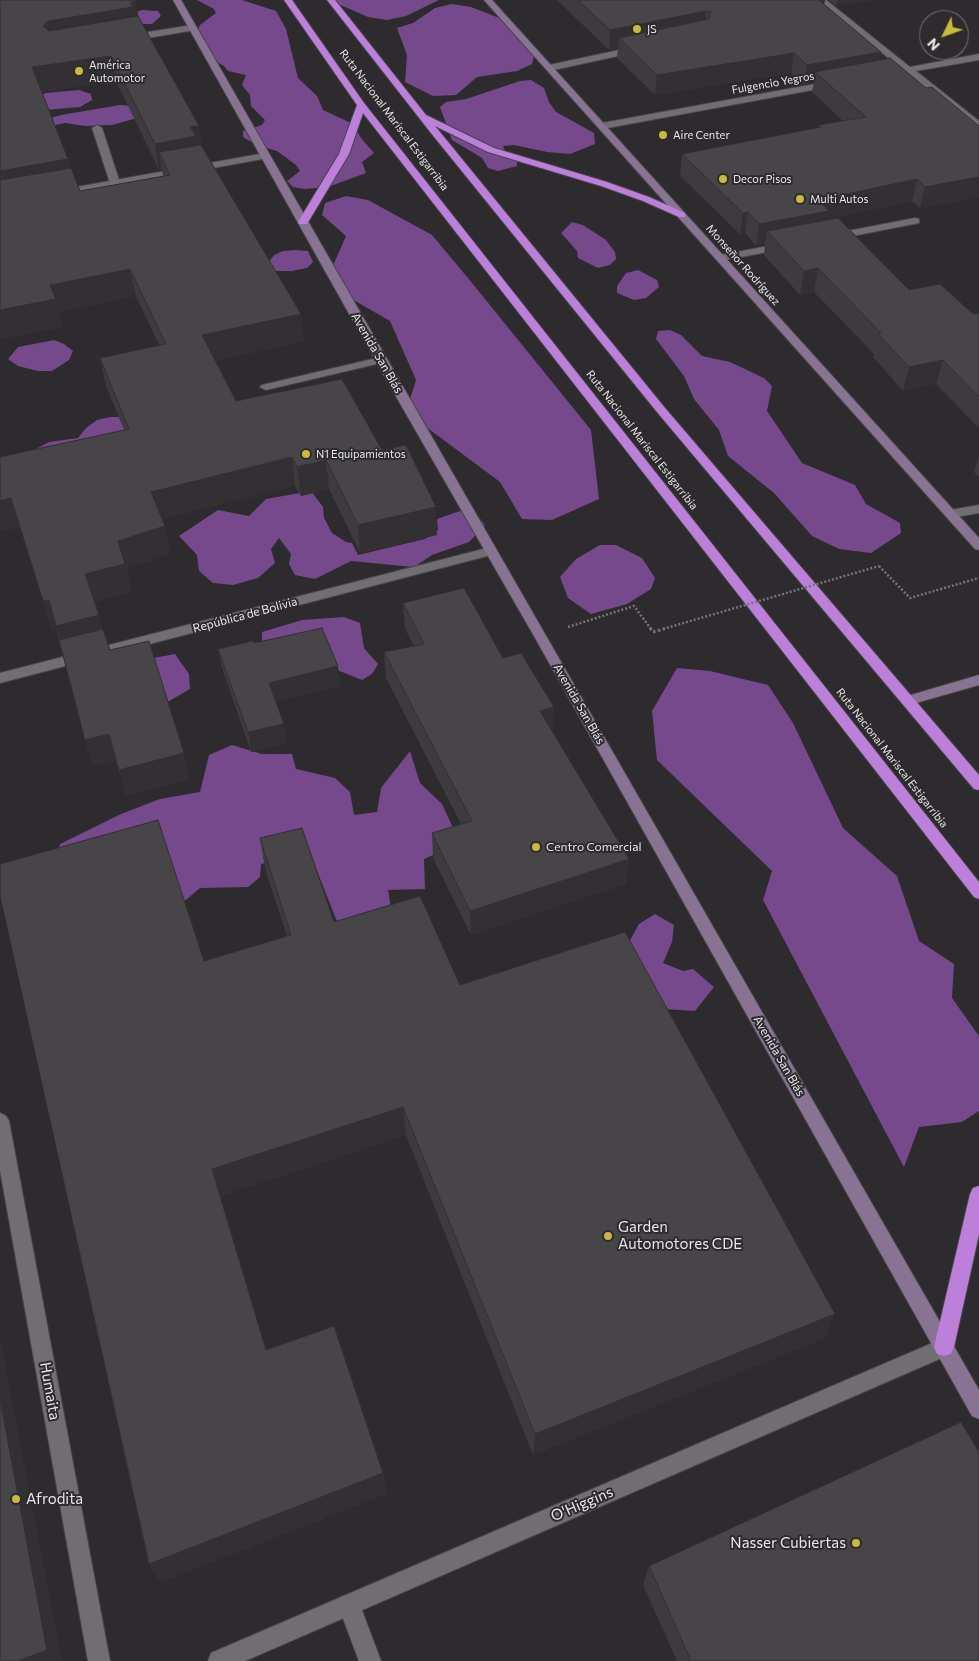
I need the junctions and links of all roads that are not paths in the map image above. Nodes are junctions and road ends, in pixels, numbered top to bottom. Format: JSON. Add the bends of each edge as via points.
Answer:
{"nodes":[{"id":1,"x":177,"y":0,"type":"edge"},
{"id":2,"x":288,"y":0,"type":"edge"},
{"id":3,"x":331,"y":0,"type":"edge"},
{"id":4,"x":488,"y":0,"type":"edge"},
{"id":5,"x":821,"y":0,"type":"edge"},
{"id":6,"x":192,"y":28,"type":"junction"},
{"id":7,"x":118,"y":40,"type":"edge"},
{"id":8,"x":649,"y":47,"type":"edge"},
{"id":9,"x":979,"y":57,"type":"edge"},
{"id":10,"x":549,"y":68,"type":"junction"},
{"id":11,"x":908,"y":70,"type":"junction"},
{"id":12,"x":880,"y":75,"type":"edge"},
{"id":13,"x":841,"y":82,"type":"edge"},
{"id":14,"x":361,"y":106,"type":"junction"},
{"id":15,"x":418,"y":112,"type":"junction"},
{"id":16,"x":602,"y":126,"type":"junction"},
{"id":17,"x":979,"y":126,"type":"edge"},
{"id":18,"x":97,"y":128,"type":"dead end"},
{"id":19,"x":265,"y":156,"type":"junction"},
{"id":20,"x":115,"y":183,"type":"junction"},
{"id":21,"x":48,"y":195,"type":"edge"},
{"id":22,"x":682,"y":215,"type":"junction"},
{"id":23,"x":915,"y":221,"type":"dead end"},
{"id":24,"x":302,"y":222,"type":"junction"},
{"id":25,"x":818,"y":239,"type":"edge"},
{"id":26,"x":798,"y":243,"type":"edge"},
{"id":27,"x":720,"y":258,"type":"junction"},
{"id":28,"x":380,"y":360,"type":"junction"},
{"id":29,"x":266,"y":387,"type":"dead end"},
{"id":30,"x":979,"y":509,"type":"edge"},
{"id":31,"x":950,"y":514,"type":"junction"},
{"id":32,"x":979,"y":546,"type":"edge"},
{"id":33,"x":491,"y":551,"type":"junction"},
{"id":34,"x":0,"y":678,"type":"edge"},
{"id":35,"x":979,"y":680,"type":"edge"},
{"id":36,"x":908,"y":700,"type":"junction"},
{"id":37,"x":979,"y":785,"type":"edge"},
{"id":38,"x":979,"y":893,"type":"edge"},
{"id":39,"x":0,"y":1122,"type":"edge"},
{"id":40,"x":979,"y":1194,"type":"edge"},
{"id":41,"x":944,"y":1347,"type":"junction"},
{"id":42,"x":979,"y":1409,"type":"edge"},
{"id":43,"x":348,"y":1605,"type":"junction"},
{"id":44,"x":100,"y":1661,"type":"edge"},
{"id":45,"x":219,"y":1661,"type":"edge"},
{"id":46,"x":370,"y":1661,"type":"edge"}],
"edges":[{"from":1,"to":6,"type":"street","name":"Avenida San Blás"},
{"from":2,"to":14,"type":"highway","name":"Ruta Nacional Mariscal Estigarribia"},
{"from":3,"to":15,"type":"highway","name":"Ruta Nacional Mariscal Estigarribia"},
{"from":4,"to":10,"type":"street","name":"Monseñor Rodríguez"},
{"from":5,"to":11,"type":"street"},
{"from":6,"to":7,"type":"street"},
{"from":6,"to":19,"type":"street","name":"Avenida San Blás"},
{"from":8,"to":10,"type":"street"},
{"from":9,"to":11,"type":"street"},
{"from":10,"to":16,"type":"street","name":"Monseñor Rodríguez"},
{"from":11,"to":12,"type":"street"},
{"from":11,"to":17,"type":"street"},
{"from":13,"to":16,"type":"street","name":"Fulgencio Yegros"},
{"from":14,"to":24,"type":"highway","via":[[344,154]]},
{"from":14,"to":38,"type":"highway","name":"Ruta Nacional Mariscal Estigarribia"},
{"from":15,"to":22,"type":"highway","via":[[490,150],[604,184]]},
{"from":15,"to":36,"type":"highway","name":"Ruta Nacional Mariscal Estigarribia","via":[[661,410]]},
{"from":16,"to":22,"type":"street","name":"Monseñor Rodríguez"},
{"from":18,"to":20,"type":"street"},
{"from":19,"to":20,"type":"street"},
{"from":19,"to":24,"type":"street","name":"Avenida San Blás"},
{"from":20,"to":21,"type":"street"},
{"from":22,"to":27,"type":"street","name":"Monseñor Rodríguez"},
{"from":23,"to":25,"type":"street"},
{"from":24,"to":28,"type":"street","name":"Avenida San Blás"},
{"from":26,"to":27,"type":"street"},
{"from":27,"to":31,"type":"street","name":"Monseñor Rodríguez"},
{"from":28,"to":29,"type":"street"},
{"from":28,"to":33,"type":"street","name":"Avenida San Blás"},
{"from":30,"to":31,"type":"street"},
{"from":31,"to":32,"type":"street","name":"Monseñor Rodríguez"},
{"from":33,"to":34,"type":"street","name":"República de Bolivia"},
{"from":33,"to":41,"type":"street","name":"Avenida San Blás"},
{"from":35,"to":36,"type":"street"},
{"from":36,"to":37,"type":"highway","name":"Ruta Nacional Mariscal Estigarribia"},
{"from":39,"to":44,"type":"street","name":"Humaita"},
{"from":40,"to":41,"type":"highway"},
{"from":41,"to":42,"type":"street","name":"Avenida San Blás"},
{"from":41,"to":43,"type":"street","name":"O'Higgins"},
{"from":43,"to":45,"type":"street","name":"O'Higgins"},
{"from":43,"to":46,"type":"street"}]}
